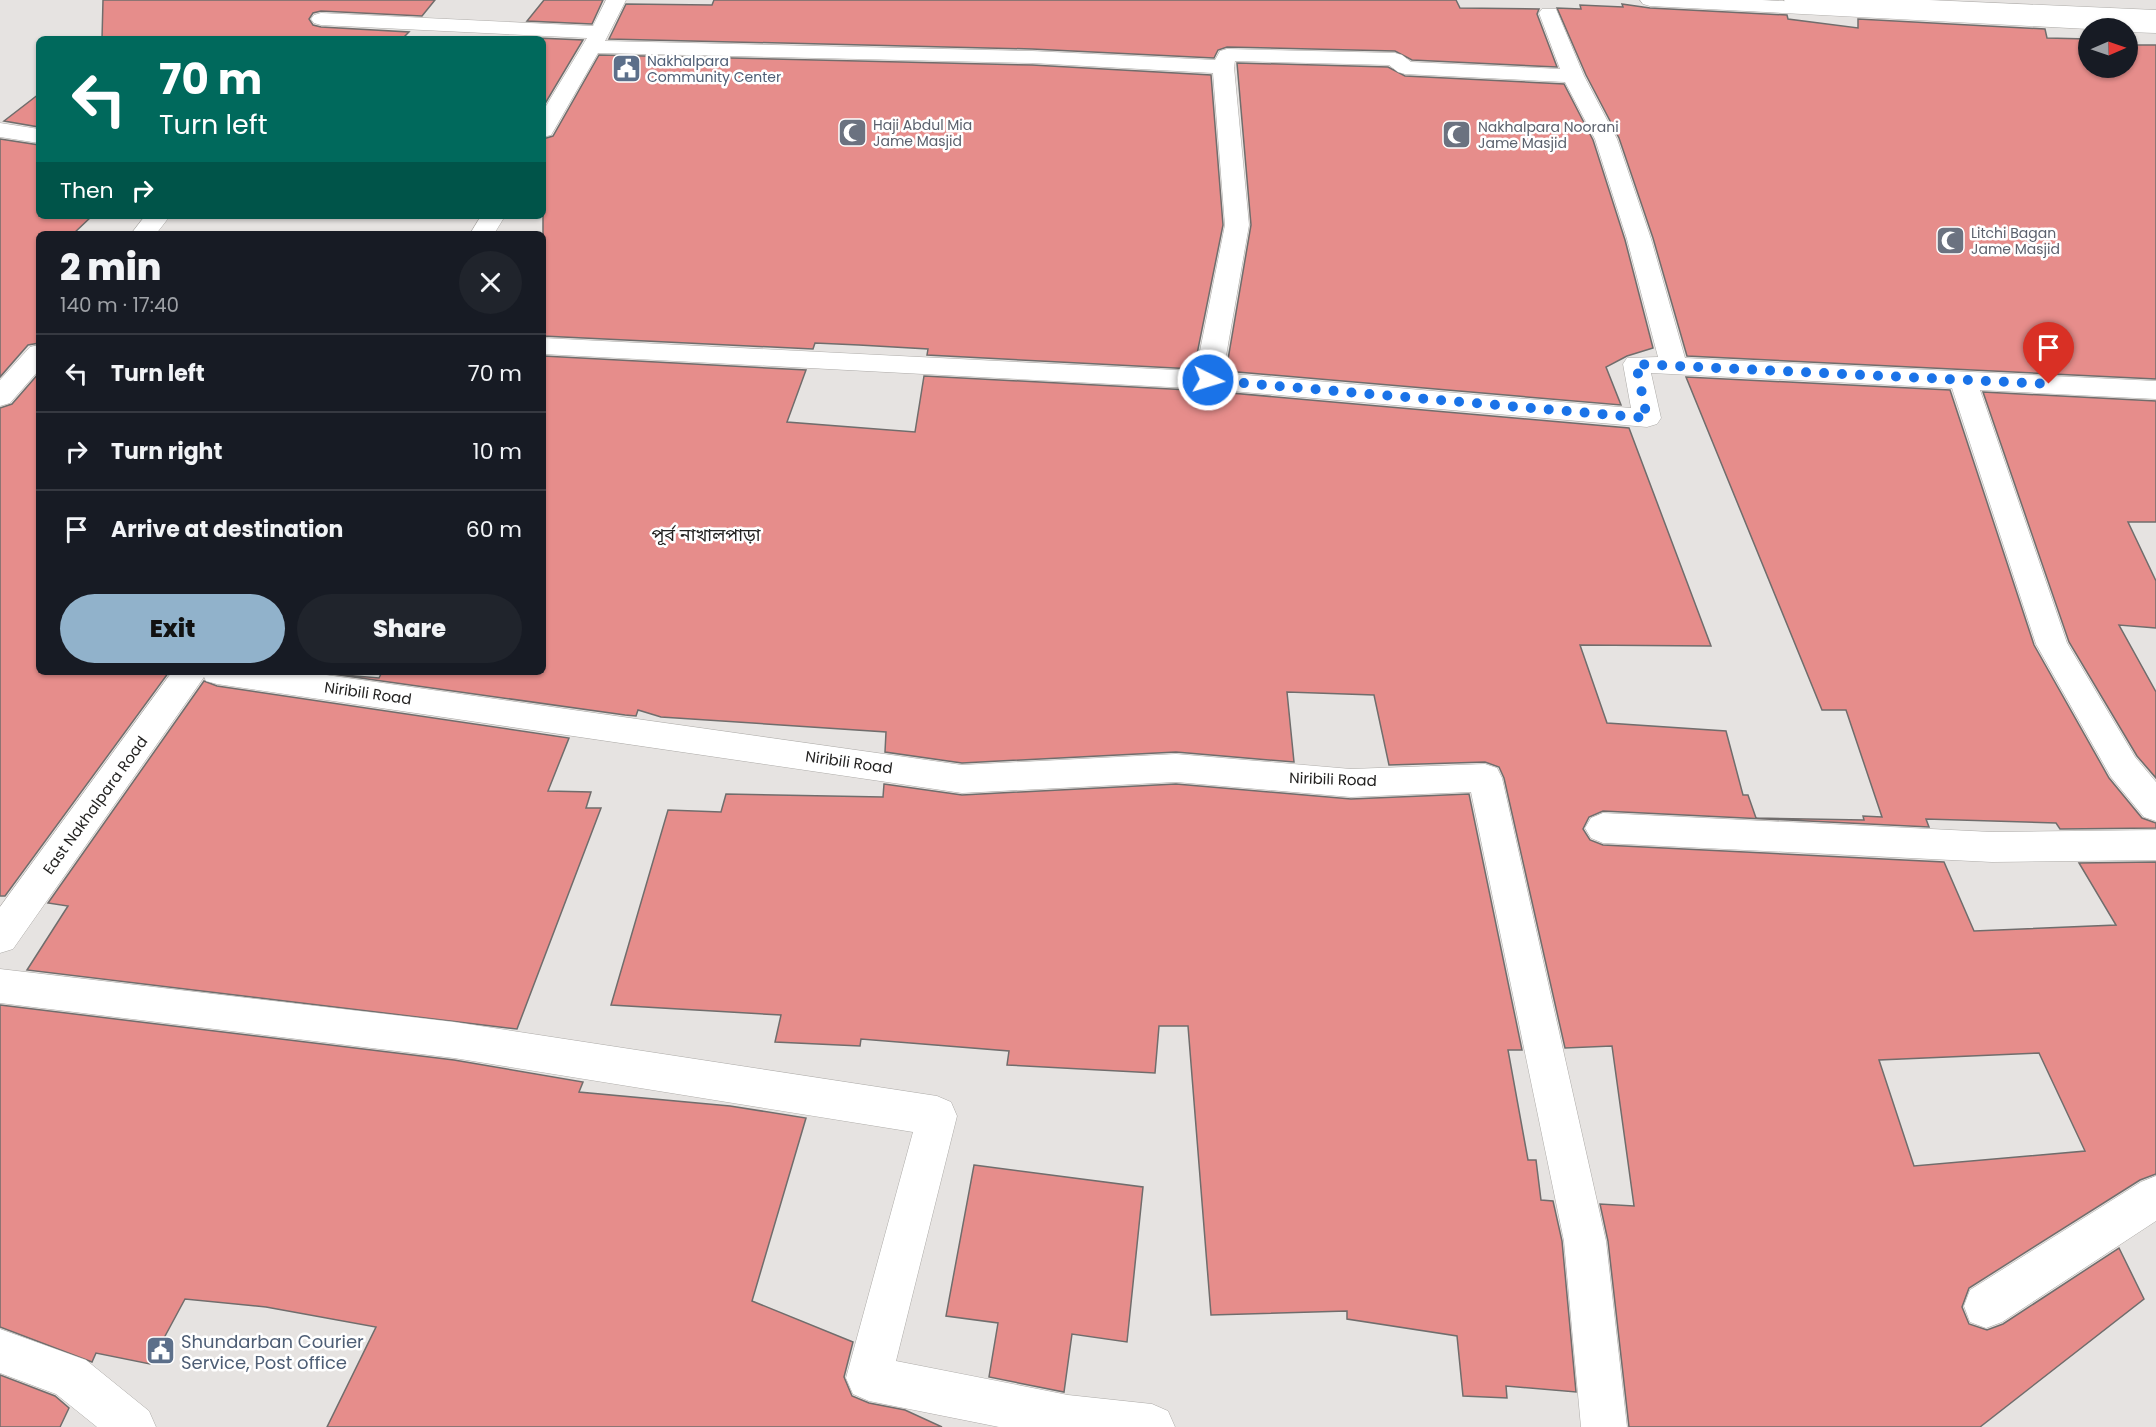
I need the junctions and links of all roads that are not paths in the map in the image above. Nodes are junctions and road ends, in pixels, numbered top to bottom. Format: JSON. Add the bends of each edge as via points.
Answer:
{"nodes":[{"id":1,"x":337,"y":0,"type":"edge"},
{"id":2,"x":616,"y":0,"type":"edge"},
{"id":3,"x":1650,"y":0,"type":"edge"},
{"id":4,"x":1794,"y":0,"type":"edge"},
{"id":5,"x":1550,"y":13,"type":"dead end"},
{"id":6,"x":2156,"y":16,"type":"edge"},
{"id":7,"x":2156,"y":27,"type":"edge"},
{"id":8,"x":516,"y":36,"type":"edge"},
{"id":9,"x":546,"y":38,"type":"edge"},
{"id":10,"x":596,"y":40,"type":"junction"},
{"id":11,"x":1223,"y":67,"type":"junction"},
{"id":12,"x":1574,"y":76,"type":"junction"},
{"id":13,"x":546,"y":125,"type":"edge"},
{"id":14,"x":0,"y":130,"type":"edge"},
{"id":15,"x":36,"y":136,"type":"edge"},
{"id":16,"x":156,"y":219,"type":"edge"},
{"id":17,"x":146,"y":231,"type":"edge"},
{"id":18,"x":546,"y":346,"type":"edge"},
{"id":19,"x":36,"y":356,"type":"edge"},
{"id":20,"x":1674,"y":365,"type":"junction"},
{"id":21,"x":1208,"y":380,"type":"junction"},
{"id":22,"x":1963,"y":380,"type":"junction"},
{"id":23,"x":2156,"y":390,"type":"edge"},
{"id":24,"x":0,"y":397,"type":"edge"},
{"id":25,"x":188,"y":675,"type":"edge"},
{"id":26,"x":238,"y":675,"type":"edge"},
{"id":27,"x":2156,"y":807,"type":"edge"},
{"id":28,"x":1603,"y":828,"type":"dead end"},
{"id":29,"x":2156,"y":845,"type":"edge"},
{"id":30,"x":0,"y":937,"type":"edge"},
{"id":31,"x":0,"y":986,"type":"edge"},
{"id":32,"x":2156,"y":1197,"type":"edge"},
{"id":33,"x":1986,"y":1306,"type":"dead end"},
{"id":34,"x":0,"y":1351,"type":"edge"},
{"id":35,"x":133,"y":1427,"type":"edge"},
{"id":36,"x":1152,"y":1427,"type":"edge"},
{"id":37,"x":1604,"y":1427,"type":"edge"}],
"edges":[{"from":1,"to":8,"type":"main road","via":[[315,26]]},
{"from":2,"to":10,"type":"main road"},
{"from":3,"to":7,"type":"main road"},
{"from":4,"to":6,"type":"main road"},
{"from":5,"to":12,"type":"main road"},
{"from":9,"to":10,"type":"main road"},
{"from":10,"to":11,"type":"main road"},
{"from":10,"to":13,"type":"main road"},
{"from":11,"to":12,"type":"main road","via":[[1227,55],[1395,59],[1405,68]]},
{"from":11,"to":21,"type":"main road","via":[[1237,225]]},
{"from":12,"to":20,"type":"main road","via":[[1606,139]]},
{"from":14,"to":15,"type":"main road"},
{"from":16,"to":17,"type":"main road"},
{"from":18,"to":21,"type":"main road"},
{"from":19,"to":24,"type":"main road"},
{"from":20,"to":21,"type":"main road","via":[[1636,364],[1647,418]]},
{"from":20,"to":22,"type":"main road"},
{"from":22,"to":23,"type":"main road"},
{"from":22,"to":27,"type":"main road","via":[[2052,644],[2123,767]]},
{"from":25,"to":30,"type":"main road","name":"East Nakhalpara Road"},
{"from":26,"to":37,"type":"main road","name":"Niribili Road","via":[[962,779],[1176,768],[1351,783],[1485,778],[1585,1241]]},
{"from":28,"to":29,"type":"main road","via":[[1992,847]]},
{"from":31,"to":36,"type":"main road","via":[[454,1040],[937,1116],[869,1378],[1068,1418]]},
{"from":32,"to":33,"type":"main road"},
{"from":34,"to":35,"type":"main road","via":[[70,1377]]}]}
